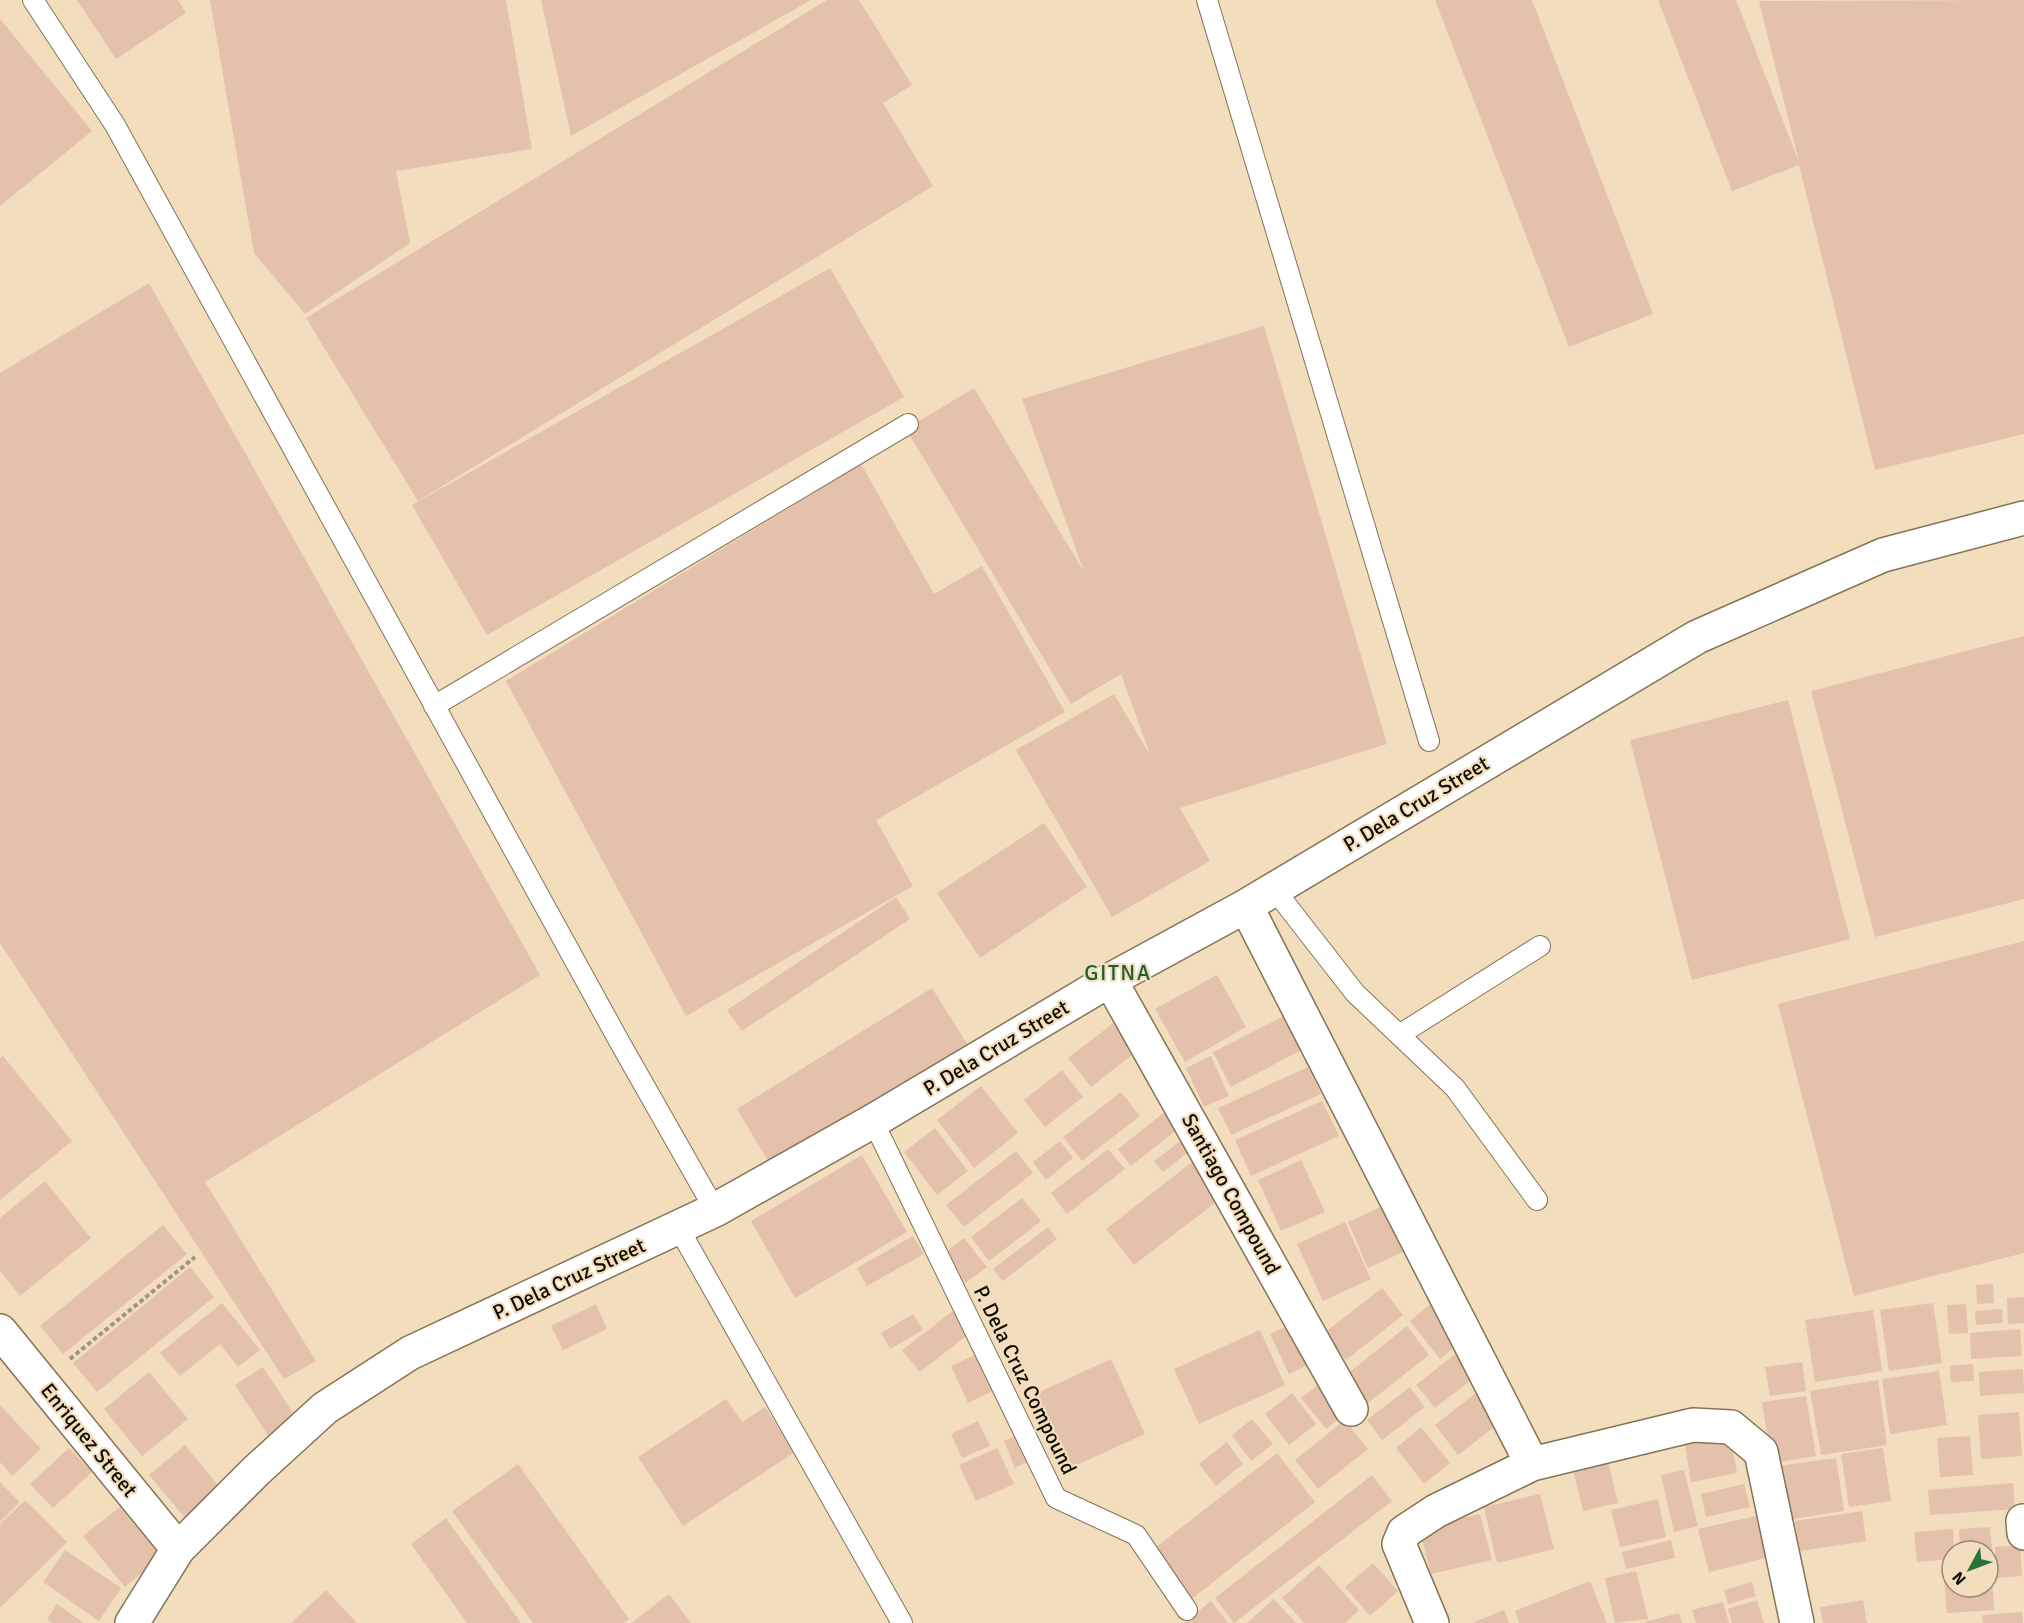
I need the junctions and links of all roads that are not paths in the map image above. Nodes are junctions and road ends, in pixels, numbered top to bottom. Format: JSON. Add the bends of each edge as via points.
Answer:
{"nodes":[{"id":1,"x":33,"y":0,"type":"edge"},
{"id":2,"x":1207,"y":0,"type":"edge"},
{"id":3,"x":908,"y":424,"type":"dead end"},
{"id":4,"x":2024,"y":518,"type":"edge"},
{"id":5,"x":434,"y":706,"type":"junction"},
{"id":6,"x":1429,"y":741,"type":"dead end"},
{"id":7,"x":1260,"y":898,"type":"junction"},
{"id":8,"x":1540,"y":946,"type":"dead end"},
{"id":9,"x":1110,"y":980,"type":"junction"},
{"id":10,"x":1399,"y":1035,"type":"junction"},
{"id":11,"x":873,"y":1121,"type":"junction"},
{"id":12,"x":1538,"y":1200,"type":"dead end"},
{"id":13,"x":715,"y":1210,"type":"junction"},
{"id":14,"x":678,"y":1227,"type":"junction"},
{"id":15,"x":0,"y":1331,"type":"edge"},
{"id":16,"x":1351,"y":1409,"type":"dead end"},
{"id":17,"x":1532,"y":1464,"type":"junction"},
{"id":18,"x":178,"y":1549,"type":"junction"},
{"id":19,"x":1187,"y":1610,"type":"dead end"},
{"id":20,"x":132,"y":1623,"type":"edge"},
{"id":21,"x":902,"y":1623,"type":"edge"},
{"id":22,"x":1432,"y":1623,"type":"edge"},
{"id":23,"x":1797,"y":1623,"type":"edge"}],
"edges":[{"from":1,"to":5,"type":"lane","via":[[115,125]]},
{"from":2,"to":6,"type":"lane"},
{"from":3,"to":5,"type":"lane"},
{"from":4,"to":7,"type":"street","name":"P. Dela Cruz Street","via":[[1883,555],[1697,638]]},
{"from":5,"to":13,"type":"lane"},
{"from":7,"to":9,"type":"street","name":"P. Dela Cruz Street"},
{"from":7,"to":10,"type":"lane"},
{"from":7,"to":17,"type":"street"},
{"from":8,"to":10,"type":"lane"},
{"from":9,"to":11,"type":"street","name":"P. Dela Cruz Street"},
{"from":9,"to":16,"type":"street","name":"Santiago Compound"},
{"from":10,"to":12,"type":"lane","via":[[1455,1088]]},
{"from":11,"to":13,"type":"street","name":"P. Dela Cruz Street"},
{"from":11,"to":19,"type":"lane","name":"P. Dela Cruz Compound","via":[[1056,1498],[1136,1535]]},
{"from":13,"to":14,"type":"street","name":"P. Dela Cruz Street"},
{"from":14,"to":18,"type":"street","name":"P. Dela Cruz Street","via":[[391,1365],[326,1408],[256,1470]]},
{"from":14,"to":21,"type":"lane"},
{"from":15,"to":18,"type":"street","name":"Enriquez Street"},
{"from":17,"to":22,"type":"street","via":[[1436,1511],[1400,1538],[1399,1544]]},
{"from":17,"to":23,"type":"street","via":[[1693,1425],[1731,1427],[1761,1452]]},
{"from":18,"to":20,"type":"street","name":"P. Dela Cruz Street"}]}
